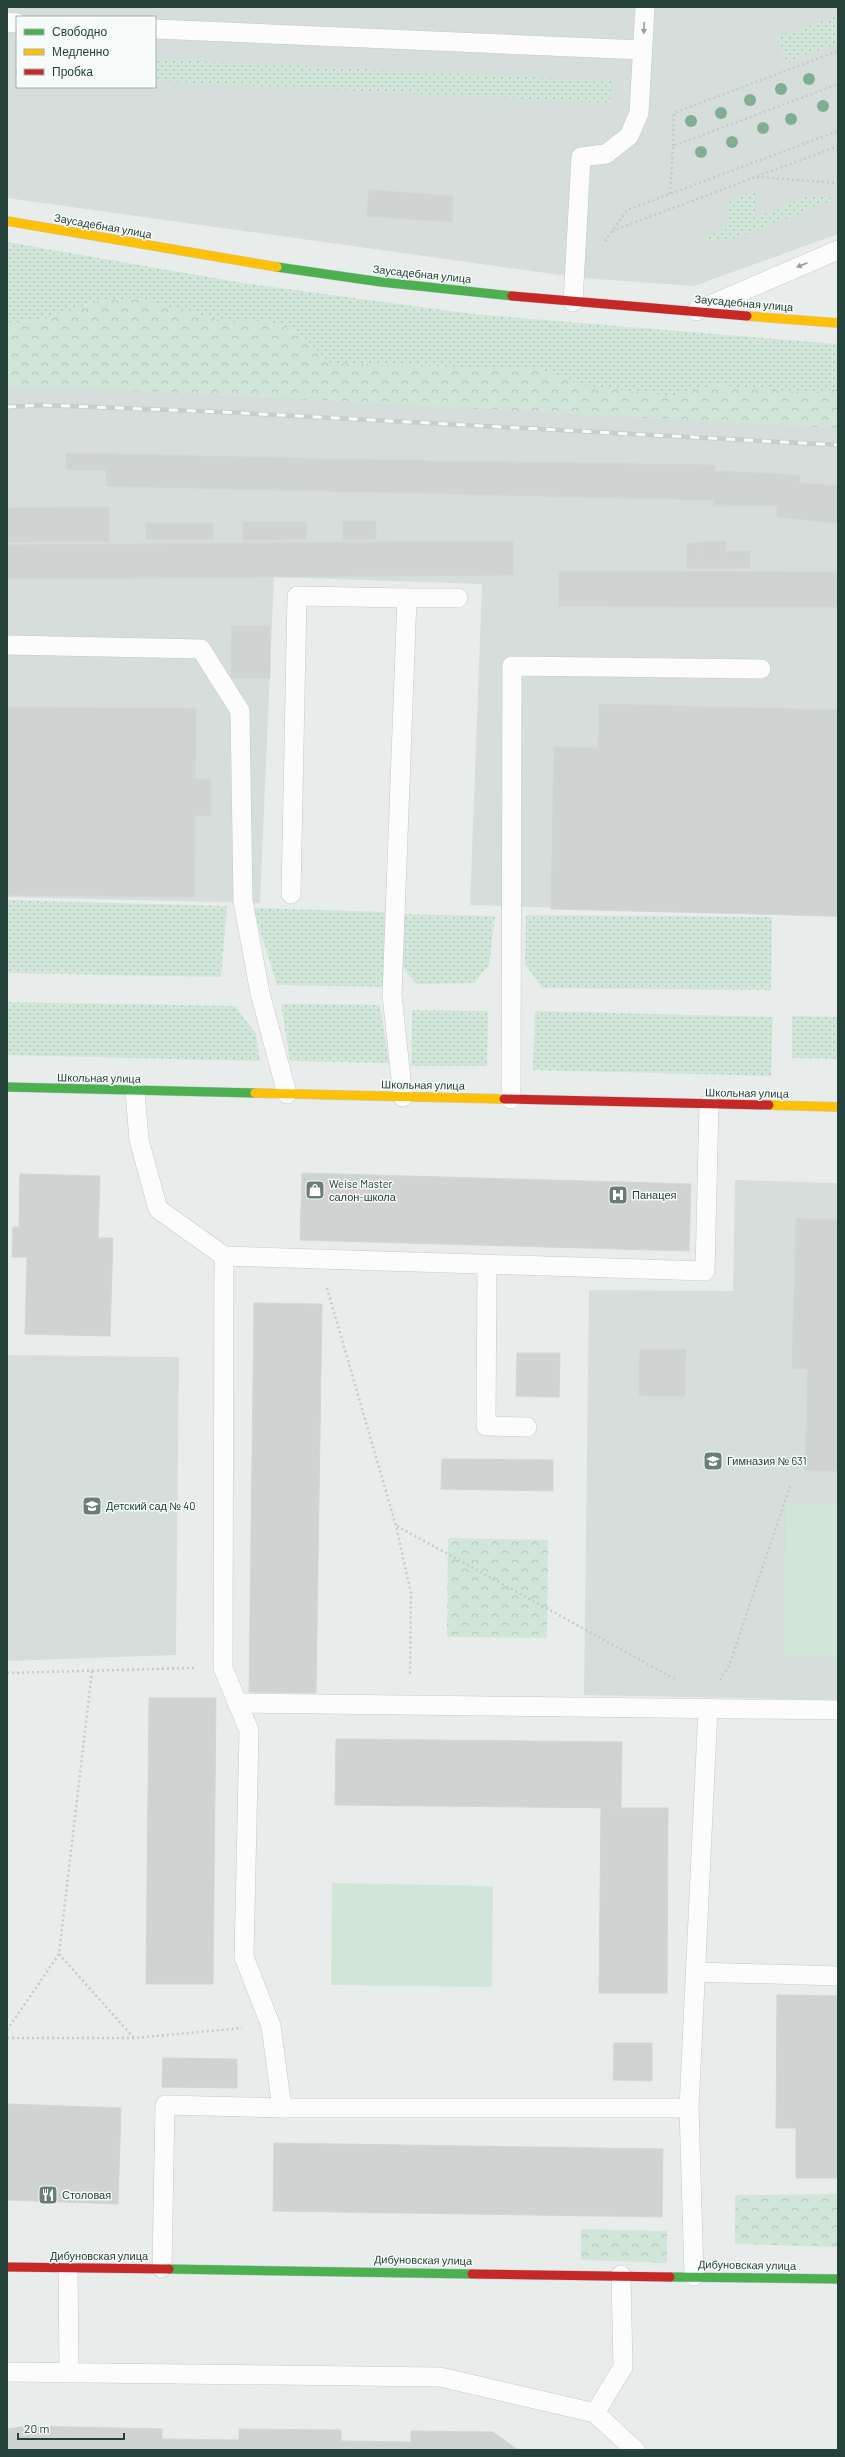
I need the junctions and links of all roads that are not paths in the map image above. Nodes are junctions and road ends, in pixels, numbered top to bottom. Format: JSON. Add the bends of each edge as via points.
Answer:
{"nodes":[{"id":1,"x":645,"y":7,"type":"edge"},
{"id":2,"x":156,"y":28,"type":"edge"},
{"id":3,"x":642,"y":50,"type":"junction"},
{"id":4,"x":7,"y":221,"type":"edge"},
{"id":5,"x":838,"y":250,"type":"edge"},
{"id":6,"x":573,"y":302,"type":"junction"},
{"id":7,"x":696,"y":311,"type":"junction"},
{"id":8,"x":838,"y":323,"type":"edge"},
{"id":9,"x":407,"y":598,"type":"junction"},
{"id":10,"x":458,"y":598,"type":"dead end"},
{"id":11,"x":7,"y":645,"type":"edge"},
{"id":12,"x":761,"y":669,"type":"dead end"},
{"id":13,"x":291,"y":894,"type":"dead end"},
{"id":14,"x":7,"y":1087,"type":"edge"},
{"id":15,"x":135,"y":1090,"type":"junction"},
{"id":16,"x":287,"y":1094,"type":"junction"},
{"id":17,"x":403,"y":1097,"type":"junction"},
{"id":18,"x":511,"y":1099,"type":"junction"},
{"id":19,"x":709,"y":1104,"type":"junction"},
{"id":20,"x":838,"y":1107,"type":"edge"},
{"id":21,"x":224,"y":1256,"type":"junction"},
{"id":22,"x":487,"y":1264,"type":"junction"},
{"id":23,"x":527,"y":1427,"type":"dead end"},
{"id":24,"x":237,"y":1703,"type":"junction"},
{"id":25,"x":708,"y":1703,"type":"junction"},
{"id":26,"x":838,"y":1710,"type":"edge"},
{"id":27,"x":696,"y":1972,"type":"junction"},
{"id":28,"x":838,"y":1976,"type":"edge"},
{"id":29,"x":282,"y":2108,"type":"junction"},
{"id":30,"x":689,"y":2108,"type":"junction"},
{"id":31,"x":7,"y":2267,"type":"edge"},
{"id":32,"x":68,"y":2268,"type":"junction"},
{"id":33,"x":162,"y":2268,"type":"junction"},
{"id":34,"x":621,"y":2275,"type":"junction"},
{"id":35,"x":694,"y":2276,"type":"junction"},
{"id":36,"x":838,"y":2280,"type":"edge"},
{"id":37,"x":7,"y":2372,"type":"edge"},
{"id":38,"x":69,"y":2372,"type":"junction"},
{"id":39,"x":595,"y":2413,"type":"junction"},
{"id":40,"x":632,"y":2449,"type":"edge"}],
"edges":[{"from":1,"to":3,"type":"lane","one_way":true},
{"from":2,"to":3,"type":"lane"},
{"from":3,"to":6,"type":"lane","via":[[639,113],[629,136],[606,154],[581,157]]},
{"from":4,"to":6,"type":"street","name":"Заусадебная улица","via":[[248,264],[382,282]]},
{"from":5,"to":7,"type":"lane","one_way":true},
{"from":6,"to":7,"type":"street","name":"Заусадебная улица"},
{"from":7,"to":8,"type":"street","name":"Заусадебная улица"},
{"from":9,"to":10,"type":"lane"},
{"from":9,"to":13,"type":"lane","via":[[297,596]]},
{"from":9,"to":17,"type":"lane","via":[[392,995]]},
{"from":11,"to":16,"type":"lane","via":[[201,649],[240,711],[243,901],[260,993]]},
{"from":12,"to":18,"type":"lane","via":[[512,666]]},
{"from":14,"to":15,"type":"street","name":"Школьная улица"},
{"from":15,"to":16,"type":"street","name":"Школьная улица"},
{"from":15,"to":21,"type":"lane","via":[[139,1140],[158,1209]]},
{"from":16,"to":17,"type":"street","name":"Школьная улица"},
{"from":17,"to":18,"type":"street","name":"Школьная улица"},
{"from":18,"to":19,"type":"street","name":"Школьная улица"},
{"from":19,"to":20,"type":"street","name":"Школьная улица"},
{"from":19,"to":22,"type":"lane","via":[[705,1271]]},
{"from":21,"to":22,"type":"lane"},
{"from":21,"to":24,"type":"lane","via":[[223,1668]]},
{"from":22,"to":23,"type":"lane","via":[[486,1426]]},
{"from":24,"to":25,"type":"lane"},
{"from":24,"to":29,"type":"lane","via":[[249,1730],[244,1957],[271,2026]]},
{"from":25,"to":26,"type":"lane"},
{"from":25,"to":27,"type":"lane"},
{"from":27,"to":28,"type":"lane"},
{"from":27,"to":30,"type":"lane"},
{"from":29,"to":30,"type":"lane"},
{"from":29,"to":33,"type":"lane","via":[[165,2105]]},
{"from":30,"to":35,"type":"lane"},
{"from":31,"to":32,"type":"street","name":"Дибуновская улица"},
{"from":32,"to":33,"type":"street","name":"Дибуновская улица"},
{"from":32,"to":38,"type":"lane"},
{"from":33,"to":34,"type":"street","name":"Дибуновская улица"},
{"from":34,"to":35,"type":"street","name":"Дибуновская улица"},
{"from":34,"to":39,"type":"lane","via":[[622,2367]]},
{"from":35,"to":36,"type":"street","name":"Дибуновская улица"},
{"from":37,"to":38,"type":"lane"},
{"from":38,"to":39,"type":"lane","via":[[440,2377]]},
{"from":39,"to":40,"type":"lane"}]}
